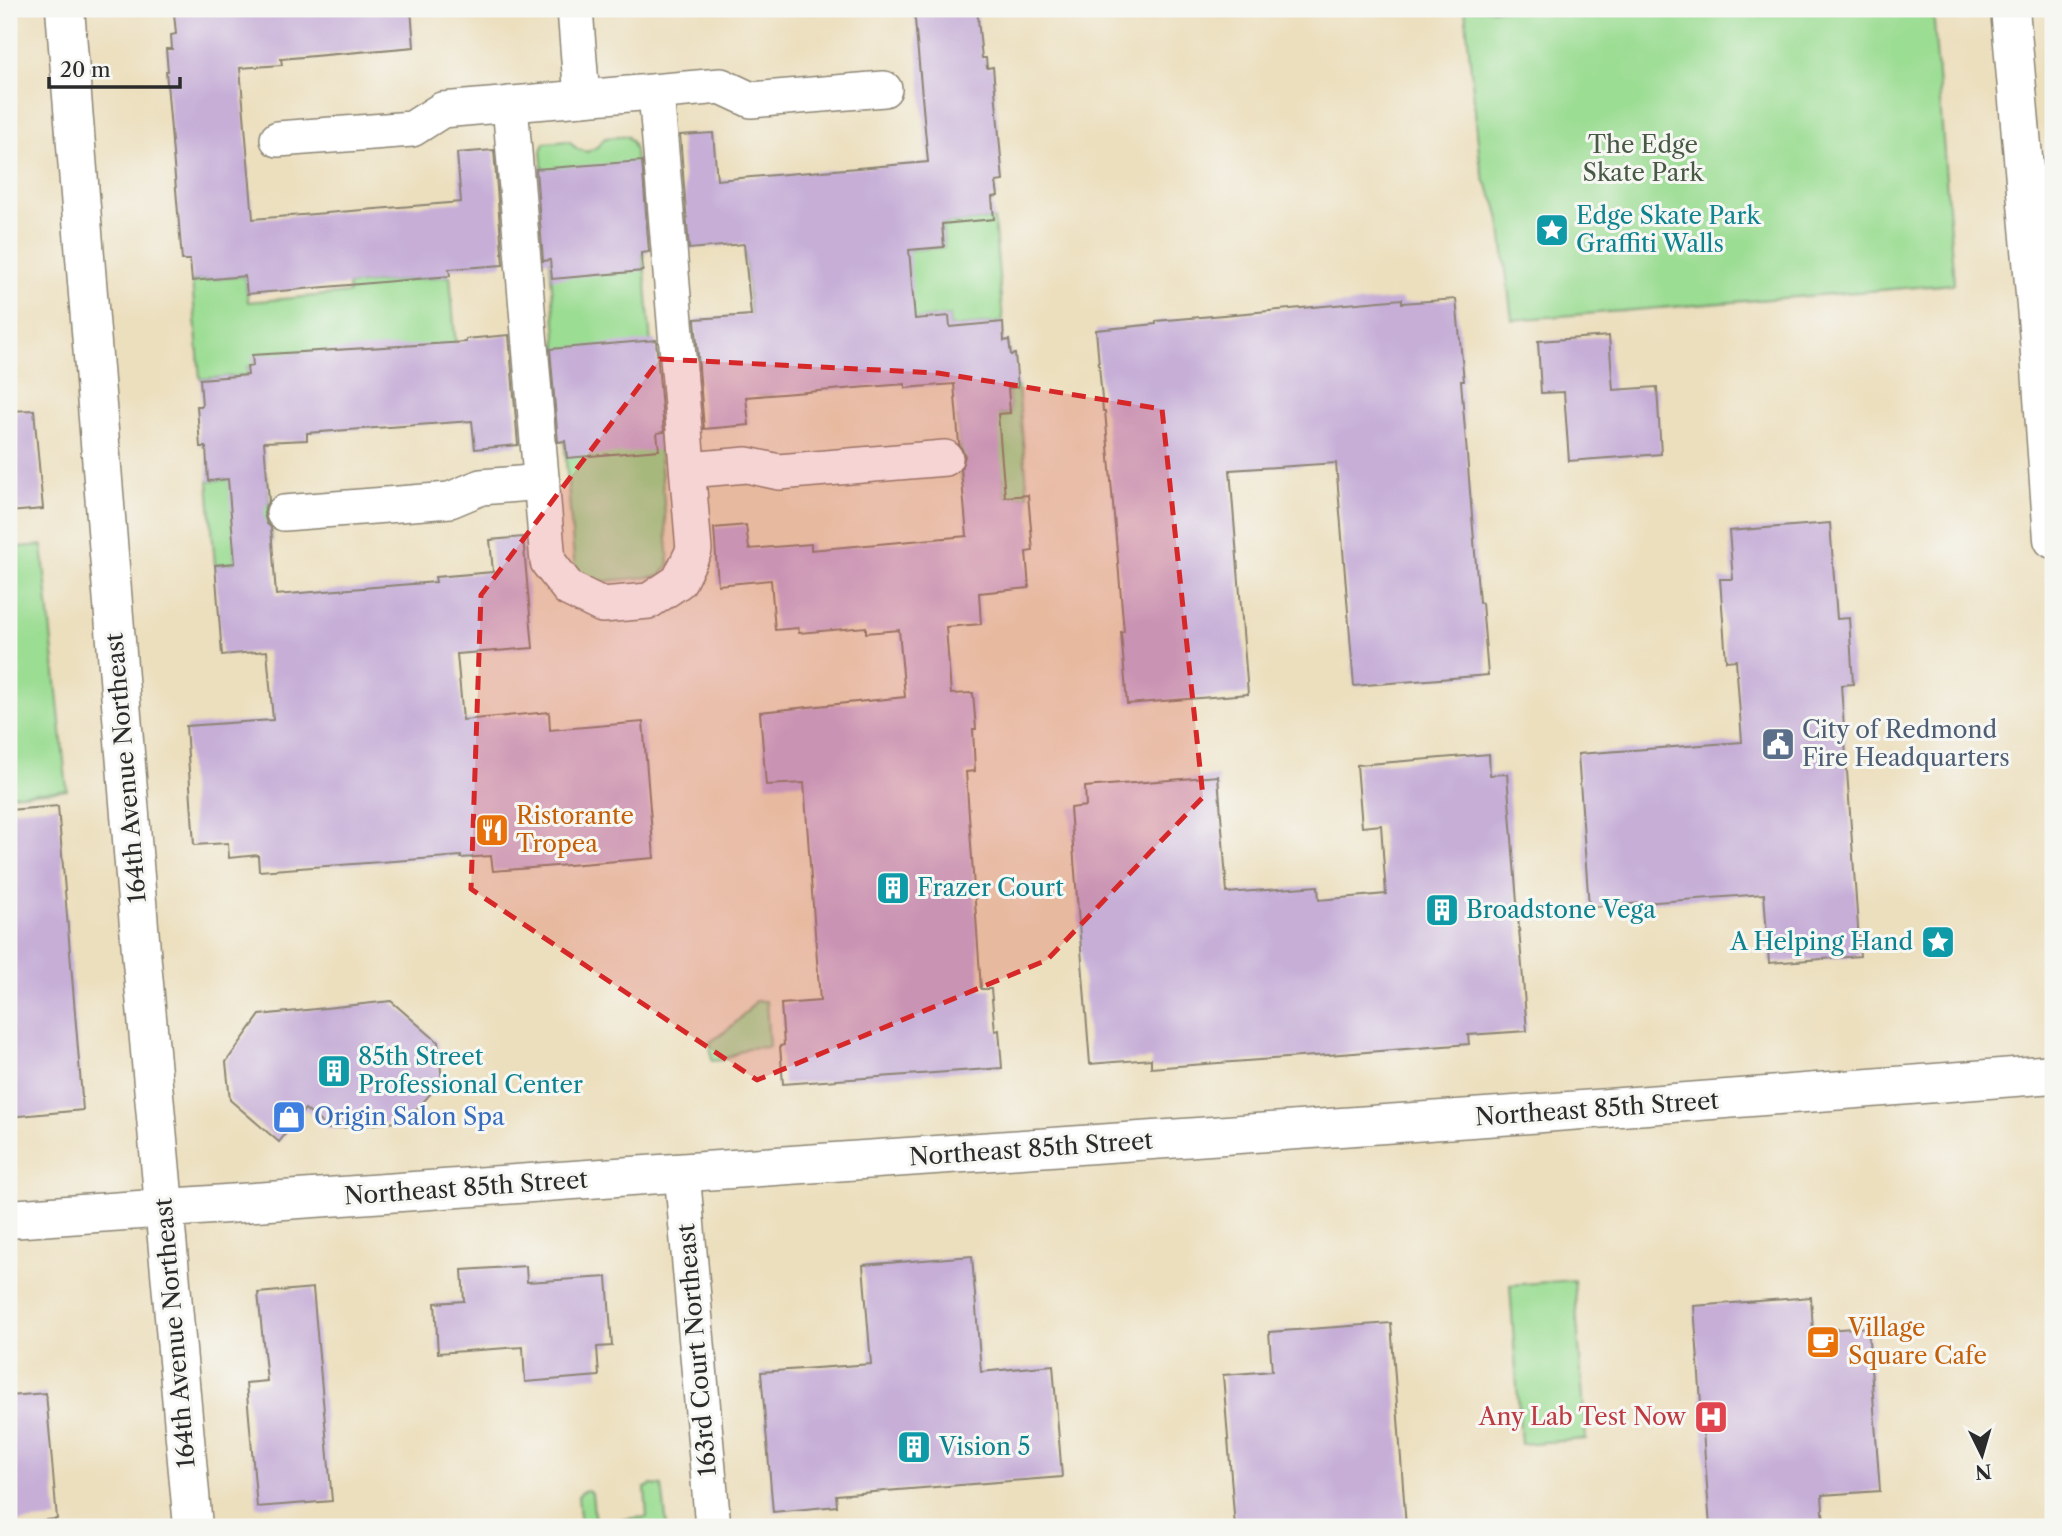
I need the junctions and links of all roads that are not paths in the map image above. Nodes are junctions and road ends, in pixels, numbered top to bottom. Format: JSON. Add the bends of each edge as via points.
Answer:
{"nodes":[{"id":1,"x":65,"y":9,"type":"edge"},
{"id":2,"x":575,"y":9,"type":"edge"},
{"id":3,"x":2010,"y":9,"type":"edge"},
{"id":4,"x":884,"y":89,"type":"dead end"},
{"id":5,"x":656,"y":92,"type":"junction"},
{"id":6,"x":582,"y":97,"type":"junction"},
{"id":7,"x":510,"y":104,"type":"junction"},
{"id":8,"x":278,"y":139,"type":"dead end"},
{"id":9,"x":945,"y":458,"type":"dead end"},
{"id":10,"x":688,"y":470,"type":"junction"},
{"id":11,"x":542,"y":482,"type":"junction"},
{"id":12,"x":284,"y":513,"type":"dead end"},
{"id":13,"x":2053,"y":539,"type":"edge"},
{"id":14,"x":2053,"y":1074,"type":"edge"},
{"id":15,"x":682,"y":1172,"type":"junction"},
{"id":16,"x":164,"y":1209,"type":"junction"},
{"id":17,"x":9,"y":1219,"type":"edge"},
{"id":18,"x":193,"y":1527,"type":"edge"},
{"id":19,"x":713,"y":1527,"type":"edge"}],
"edges":[{"from":1,"to":16,"type":"street","name":"164th Avenue Northeast"},
{"from":2,"to":6,"type":"street"},
{"from":3,"to":13,"type":"street"},
{"from":4,"to":5,"type":"street","via":[[751,100],[721,86]]},
{"from":5,"to":6,"type":"street"},
{"from":5,"to":10,"type":"street"},
{"from":6,"to":7,"type":"street"},
{"from":7,"to":8,"type":"street","via":[[442,110],[412,128]]},
{"from":7,"to":11,"type":"street"},
{"from":9,"to":10,"type":"street","via":[[779,472],[747,465]]},
{"from":10,"to":11,"type":"street","via":[[694,550],[679,581],[649,601],[602,604],[569,589],[548,562]]},
{"from":11,"to":12,"type":"street","via":[[481,487],[450,500]]},
{"from":14,"to":15,"type":"street","name":"Northeast 85th Street"},
{"from":15,"to":16,"type":"street","name":"Northeast 85th Street"},
{"from":15,"to":19,"type":"street","name":"163rd Court Northeast"},
{"from":16,"to":17,"type":"street","name":"Northeast 85th Street"},
{"from":16,"to":18,"type":"street","name":"164th Avenue Northeast"}]}
